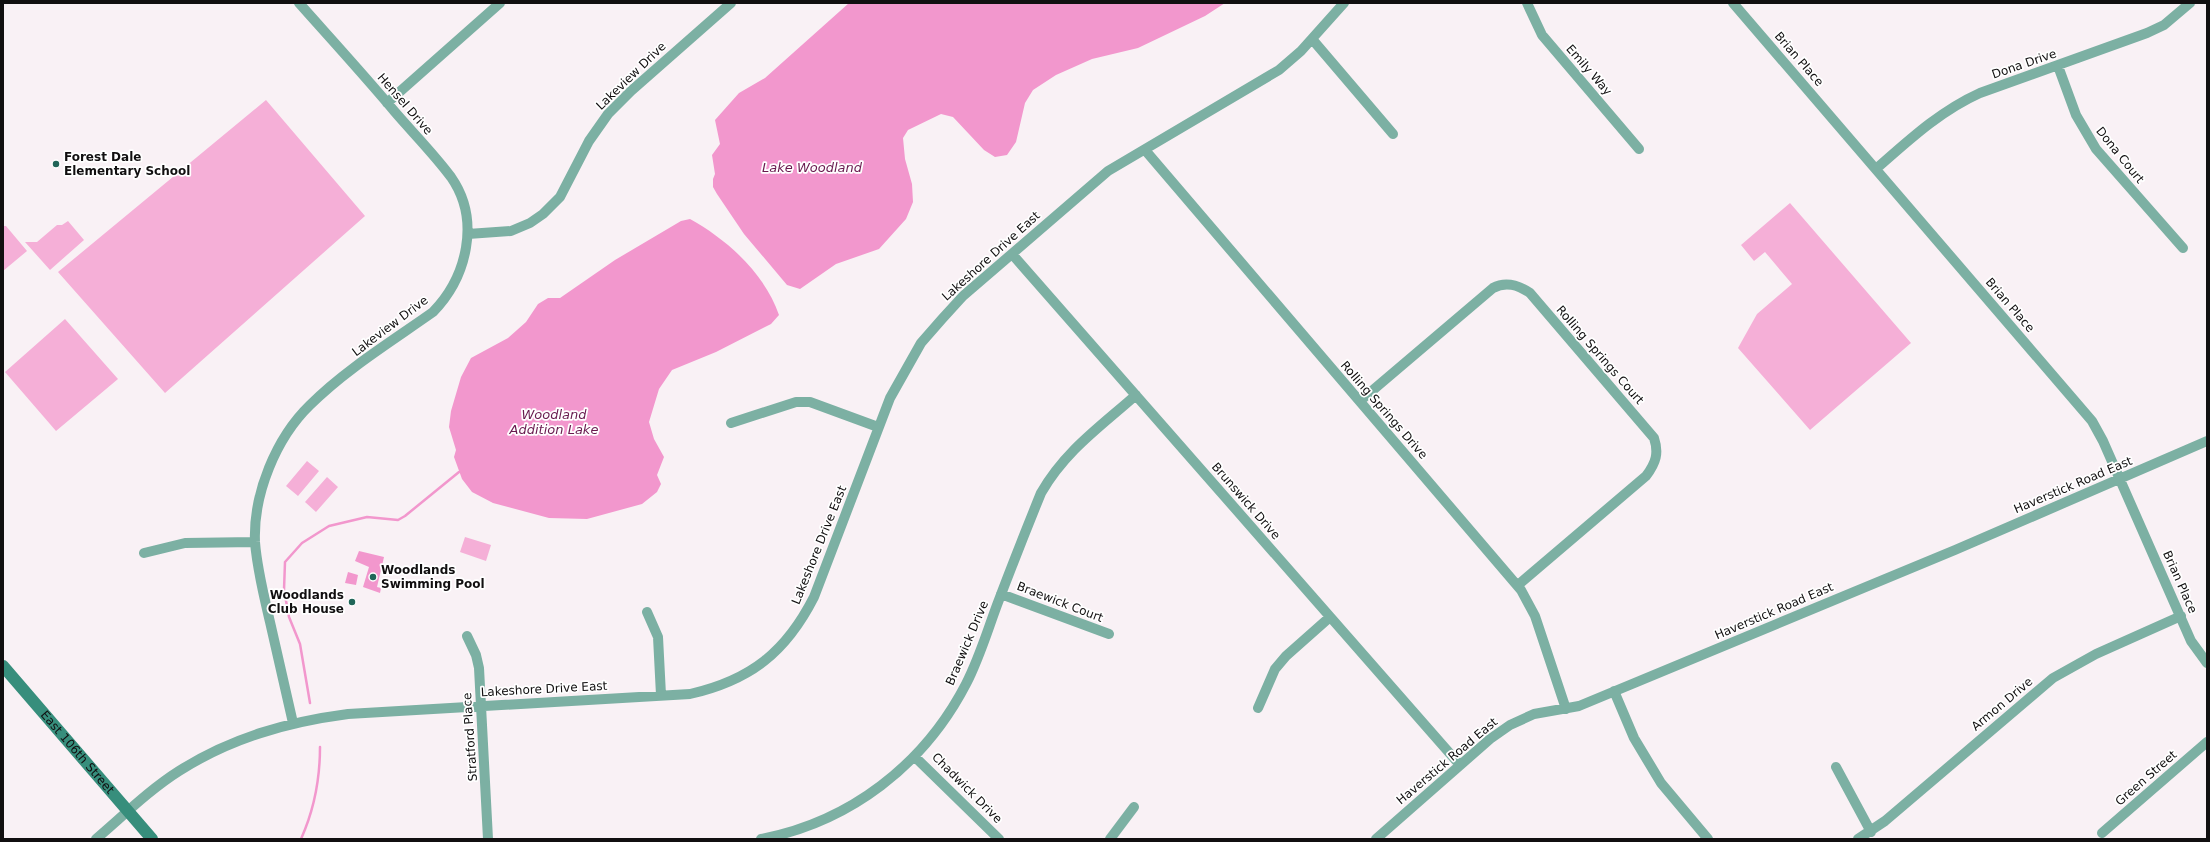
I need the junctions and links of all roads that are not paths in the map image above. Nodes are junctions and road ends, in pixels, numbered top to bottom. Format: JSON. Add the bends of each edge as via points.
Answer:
{"nodes":[{"id":1,"x":299,"y":3,"type":"edge"},
{"id":2,"x":500,"y":3,"type":"edge"},
{"id":3,"x":731,"y":3,"type":"edge"},
{"id":4,"x":1344,"y":3,"type":"edge"},
{"id":5,"x":1527,"y":3,"type":"edge"},
{"id":6,"x":1733,"y":3,"type":"edge"},
{"id":7,"x":2190,"y":3,"type":"edge"},
{"id":8,"x":1312,"y":39,"type":"junction"},
{"id":9,"x":2058,"y":66,"type":"junction"},
{"id":10,"x":387,"y":102,"type":"junction"},
{"id":11,"x":1393,"y":134,"type":"dead end"},
{"id":12,"x":1639,"y":149,"type":"dead end"},
{"id":13,"x":1145,"y":150,"type":"junction"},
{"id":14,"x":1876,"y":169,"type":"junction"},
{"id":15,"x":468,"y":234,"type":"junction"},
{"id":16,"x":2183,"y":248,"type":"dead end"},
{"id":17,"x":1012,"y":254,"type":"junction"},
{"id":18,"x":1136,"y":395,"type":"junction"},
{"id":19,"x":1360,"y":401,"type":"junction"},
{"id":20,"x":731,"y":423,"type":"dead end"},
{"id":21,"x":878,"y":427,"type":"junction"},
{"id":22,"x":2207,"y":441,"type":"edge"},
{"id":23,"x":2120,"y":480,"type":"junction"},
{"id":24,"x":255,"y":542,"type":"junction"},
{"id":25,"x":144,"y":553,"type":"dead end"},
{"id":26,"x":1518,"y":585,"type":"junction"},
{"id":27,"x":1001,"y":594,"type":"junction"},
{"id":28,"x":647,"y":612,"type":"dead end"},
{"id":29,"x":2181,"y":616,"type":"junction"},
{"id":30,"x":1330,"y":617,"type":"junction"},
{"id":31,"x":1109,"y":634,"type":"dead end"},
{"id":32,"x":467,"y":636,"type":"dead end"},
{"id":33,"x":2207,"y":663,"type":"edge"},
{"id":34,"x":3,"y":666,"type":"edge"},
{"id":35,"x":1614,"y":691,"type":"junction"},
{"id":36,"x":662,"y":695,"type":"junction"},
{"id":37,"x":481,"y":706,"type":"junction"},
{"id":38,"x":1258,"y":708,"type":"dead end"},
{"id":39,"x":1566,"y":709,"type":"junction"},
{"id":40,"x":293,"y":723,"type":"junction"},
{"id":41,"x":2207,"y":742,"type":"edge"},
{"id":42,"x":915,"y":757,"type":"junction"},
{"id":43,"x":1460,"y":765,"type":"junction"},
{"id":44,"x":1836,"y":767,"type":"dead end"},
{"id":45,"x":1134,"y":807,"type":"dead end"},
{"id":46,"x":128,"y":812,"type":"junction"},
{"id":47,"x":1871,"y":832,"type":"junction"},
{"id":48,"x":2102,"y":833,"type":"dead end"},
{"id":49,"x":96,"y":839,"type":"edge"},
{"id":50,"x":152,"y":839,"type":"edge"},
{"id":51,"x":488,"y":839,"type":"edge"},
{"id":52,"x":761,"y":839,"type":"edge"},
{"id":53,"x":999,"y":839,"type":"edge"},
{"id":54,"x":1110,"y":839,"type":"edge"},
{"id":55,"x":1376,"y":839,"type":"edge"},
{"id":56,"x":1708,"y":839,"type":"edge"},
{"id":57,"x":1858,"y":839,"type":"edge"}],
"edges":[{"from":1,"to":10,"type":"street","name":"Hensel Drive"},
{"from":2,"to":10,"type":"street"},
{"from":3,"to":15,"type":"street","name":"Lakeview Drive","via":[[608,114],[589,140],[560,197],[543,214],[511,231]]},
{"from":4,"to":8,"type":"street","name":"Lakeshore Drive East"},
{"from":5,"to":12,"type":"street","name":"Emily Way","via":[[1542,35]]},
{"from":6,"to":14,"type":"street","name":"Brian Place"},
{"from":7,"to":9,"type":"street","name":"Dona Drive","via":[[2164,25]]},
{"from":8,"to":11,"type":"street"},
{"from":8,"to":13,"type":"street","name":"Lakeshore Drive East","via":[[1279,70]]},
{"from":9,"to":14,"type":"street","name":"Dona Drive","via":[[1956,104]]},
{"from":9,"to":16,"type":"street","name":"Dona Court","via":[[2076,116],[2089,138]]},
{"from":10,"to":15,"type":"street","name":"Hensel Drive","via":[[451,177],[463,206]]},
{"from":13,"to":17,"type":"street","name":"Lakeshore Drive East","via":[[1100,177]]},
{"from":13,"to":19,"type":"street","name":"Rolling Springs Drive"},
{"from":14,"to":23,"type":"street","name":"Brian Place","via":[[2092,421],[2104,441]]},
{"from":15,"to":24,"type":"street","name":"Lakeview Drive","via":[[462,267],[441,304],[309,405],[288,433],[272,462],[262,489]]},
{"from":17,"to":18,"type":"street","name":"Brunswick Drive"},
{"from":17,"to":21,"type":"street","name":"Lakeshore Drive East","via":[[963,296],[921,343],[902,373]]},
{"from":18,"to":27,"type":"street","name":"Braewick Drive","via":[[1072,450],[1053,473],[1041,493]]},
{"from":18,"to":30,"type":"street","name":"Brunswick Drive"},
{"from":19,"to":26,"type":"street","name":"Rolling Springs Drive"},
{"from":19,"to":26,"type":"street","name":"Rolling Springs Court","via":[[1484,295],[1502,284],[1515,286],[1530,293],[1654,438],[1657,447],[1656,459],[1646,476]]},
{"from":20,"to":21,"type":"street","via":[[796,402],[810,402]]},
{"from":21,"to":36,"type":"street","name":"Lakeshore Drive East","via":[[814,597],[792,635],[768,658],[741,678],[716,688],[690,694]]},
{"from":22,"to":23,"type":"street","name":"Haverstick Road East"},
{"from":23,"to":29,"type":"street","name":"Brian Place"},
{"from":23,"to":35,"type":"street","name":"Haverstick Road East"},
{"from":24,"to":25,"type":"street","via":[[185,543]]},
{"from":24,"to":40,"type":"street","name":"Lakeview Drive","via":[[262,586]]},
{"from":26,"to":39,"type":"street","name":"Rolling Springs Drive","via":[[1535,616]]},
{"from":27,"to":31,"type":"street","name":"Braewick Court"},
{"from":27,"to":42,"type":"street","name":"Braewick Drive","via":[[966,684],[937,730]]},
{"from":28,"to":36,"type":"street","via":[[658,637]]},
{"from":29,"to":33,"type":"street","name":"Brian Place","via":[[2191,640]]},
{"from":29,"to":47,"type":"street","name":"Armon Drive","via":[[2096,654],[2053,678]]},
{"from":30,"to":38,"type":"street","via":[[1275,669]]},
{"from":30,"to":43,"type":"street","name":"Brunswick Drive"},
{"from":32,"to":37,"type":"street","name":"Stratford Place","via":[[479,668]]},
{"from":34,"to":46,"type":"street","name":"East 106th Street"},
{"from":35,"to":39,"type":"street","name":"Haverstick Road East"},
{"from":35,"to":56,"type":"street","via":[[1634,738],[1661,783]]},
{"from":36,"to":37,"type":"street","name":"Lakeshore Drive East"},
{"from":37,"to":40,"type":"street","name":"Lakeshore Drive East","via":[[348,714]]},
{"from":37,"to":51,"type":"street","name":"Stratford Place"},
{"from":39,"to":43,"type":"street","name":"Haverstick Road East","via":[[1534,714],[1510,725]]},
{"from":40,"to":46,"type":"street","name":"Lakeshore Drive East","via":[[256,734],[204,756],[165,780]]},
{"from":41,"to":48,"type":"street","name":"Green Street"},
{"from":42,"to":52,"type":"street","name":"Braewick Drive","via":[[889,781],[852,806],[822,821],[786,834]]},
{"from":42,"to":53,"type":"street","name":"Chadwick Drive"},
{"from":43,"to":55,"type":"street","name":"Haverstick Road East"},
{"from":44,"to":47,"type":"street"},
{"from":45,"to":54,"type":"street"},
{"from":46,"to":49,"type":"street","name":"Lakeshore Drive East"},
{"from":46,"to":50,"type":"street","name":"East 106th Street"},
{"from":47,"to":57,"type":"street","name":"Armon Drive"}]}
